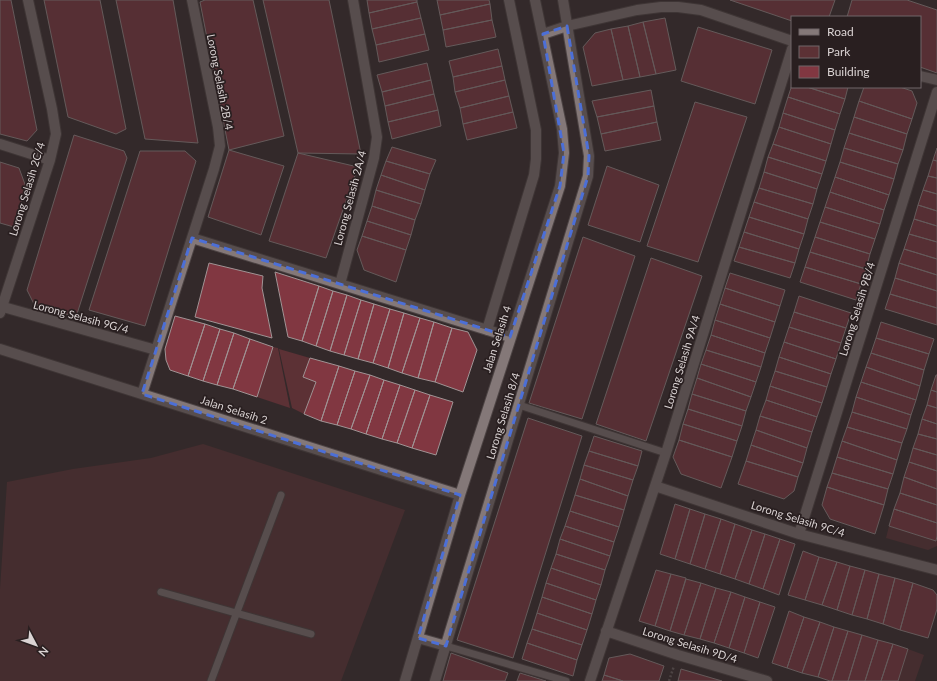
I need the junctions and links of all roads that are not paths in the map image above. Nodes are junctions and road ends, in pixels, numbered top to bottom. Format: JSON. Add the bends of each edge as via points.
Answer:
{"nodes":[{"id":1,"x":28,"y":0,"type":"edge"},
{"id":2,"x":192,"y":0,"type":"edge"},
{"id":3,"x":353,"y":0,"type":"edge"},
{"id":4,"x":509,"y":0,"type":"edge"},
{"id":5,"x":535,"y":0,"type":"edge"},
{"id":6,"x":563,"y":0,"type":"edge"},
{"id":7,"x":567,"y":26,"type":"junction"},
{"id":8,"x":543,"y":34,"type":"junction"},
{"id":9,"x":791,"y":41,"type":"edge"},
{"id":10,"x":791,"y":52,"type":"edge"},
{"id":11,"x":921,"y":76,"type":"edge"},
{"id":12,"x":937,"y":80,"type":"edge"},
{"id":13,"x":937,"y":92,"type":"edge"},
{"id":14,"x":0,"y":144,"type":"edge"},
{"id":15,"x":50,"y":160,"type":"junction"},
{"id":16,"x":192,"y":238,"type":"junction"},
{"id":17,"x":340,"y":284,"type":"junction"},
{"id":18,"x":1,"y":309,"type":"edge"},
{"id":19,"x":487,"y":330,"type":"junction"},
{"id":20,"x":510,"y":337,"type":"junction"},
{"id":21,"x":0,"y":349,"type":"edge"},
{"id":22,"x":156,"y":350,"type":"junction"},
{"id":23,"x":142,"y":394,"type":"junction"},
{"id":24,"x":519,"y":405,"type":"junction"},
{"id":25,"x":666,"y":453,"type":"junction"},
{"id":26,"x":655,"y":486,"type":"junction"},
{"id":27,"x":460,"y":494,"type":"junction"},
{"id":28,"x":281,"y":495,"type":"dead end"},
{"id":29,"x":799,"y":534,"type":"junction"},
{"id":30,"x":937,"y":570,"type":"edge"},
{"id":31,"x":162,"y":592,"type":"dead end"},
{"id":32,"x":237,"y":613,"type":"junction"},
{"id":33,"x":606,"y":631,"type":"junction"},
{"id":34,"x":311,"y":634,"type":"dead end"},
{"id":35,"x":418,"y":638,"type":"junction"},
{"id":36,"x":446,"y":646,"type":"junction"},
{"id":37,"x":752,"y":679,"type":"edge"},
{"id":38,"x":211,"y":681,"type":"edge"},
{"id":39,"x":405,"y":681,"type":"edge"},
{"id":40,"x":435,"y":681,"type":"edge"},
{"id":41,"x":566,"y":681,"type":"edge"},
{"id":42,"x":590,"y":681,"type":"edge"},
{"id":43,"x":767,"y":681,"type":"edge"}],
"edges":[{"from":1,"to":15,"type":"street","name":"Lorong Selasih 2C/4","via":[[56,134]]},
{"from":2,"to":16,"type":"street","name":"Lorong Selasih 2B/4","via":[[220,146]]},
{"from":3,"to":17,"type":"street","name":"Lorong Selasih 2A/4","via":[[377,137],[374,158]]},
{"from":4,"to":19,"type":"street","via":[[536,130],[536,159],[534,175]]},
{"from":5,"to":8,"type":"street","name":"Jalan Selasih 4"},
{"from":6,"to":7,"type":"street","name":"Lorong Selasih 8/4"},
{"from":7,"to":8,"type":"street"},
{"from":7,"to":9,"type":"street","via":[[637,10],[678,7],[702,10]]},
{"from":7,"to":24,"type":"street","name":"Lorong Selasih 8/4","via":[[589,156],[588,176]]},
{"from":8,"to":20,"type":"street","name":"Jalan Selasih 4","via":[[562,129],[564,153],[560,186]]},
{"from":10,"to":25,"type":"street","name":"Lorong Selasih 9A/4"},
{"from":11,"to":12,"type":"street"},
{"from":13,"to":29,"type":"street","name":"Lorong Selasih 9B/4"},
{"from":14,"to":15,"type":"street"},
{"from":15,"to":18,"type":"street","name":"Lorong Selasih 2C/4"},
{"from":16,"to":17,"type":"street"},
{"from":16,"to":22,"type":"street","name":"Lorong Selasih 2B/4"},
{"from":17,"to":19,"type":"street"},
{"from":18,"to":22,"type":"street","name":"Lorong Selasih 9G/4"},
{"from":19,"to":20,"type":"street"},
{"from":20,"to":27,"type":"street","name":"Jalan Selasih 4"},
{"from":21,"to":23,"type":"street","name":"Jalan Selasih 2"},
{"from":22,"to":23,"type":"street","name":"Lorong Selasih 2B/4"},
{"from":23,"to":27,"type":"street","name":"Jalan Selasih 2"},
{"from":24,"to":25,"type":"lane"},
{"from":24,"to":36,"type":"street","name":"Lorong Selasih 8/4"},
{"from":25,"to":26,"type":"street","name":"Lorong Selasih 9A/4"},
{"from":26,"to":29,"type":"street","name":"Lorong Selasih 9C/4"},
{"from":26,"to":33,"type":"street","name":"Lorong Selasih 9A/4"},
{"from":27,"to":35,"type":"street","name":"Jalan Selasih 4"},
{"from":28,"to":32,"type":"lane"},
{"from":29,"to":30,"type":"street","name":"Lorong Selasih 9C/4"},
{"from":31,"to":32,"type":"lane"},
{"from":32,"to":34,"type":"lane"},
{"from":32,"to":38,"type":"lane"},
{"from":33,"to":37,"type":"street","name":"Lorong Selasih 9D/4"},
{"from":33,"to":42,"type":"street","name":"Lorong Selasih 9A/4"},
{"from":35,"to":36,"type":"street"},
{"from":35,"to":39,"type":"street","name":"Jalan Selasih 4"},
{"from":36,"to":40,"type":"street","name":"Lorong Selasih 8/4"},
{"from":36,"to":41,"type":"lane"},
{"from":37,"to":43,"type":"street","name":"Lorong Selasih 9D/4"}]}
